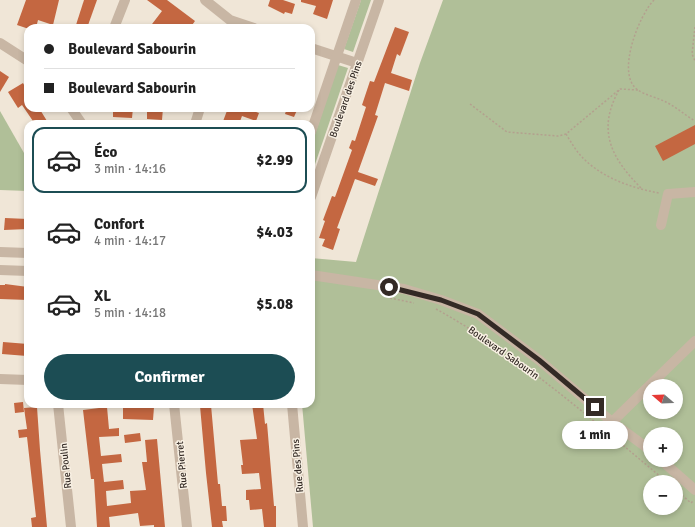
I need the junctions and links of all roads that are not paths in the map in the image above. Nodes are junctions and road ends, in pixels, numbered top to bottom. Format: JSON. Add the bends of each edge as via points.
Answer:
{"nodes":[{"id":1,"x":124,"y":0,"type":"edge"},
{"id":2,"x":205,"y":0,"type":"edge"},
{"id":3,"x":356,"y":0,"type":"edge"},
{"id":4,"x":379,"y":0,"type":"edge"},
{"id":5,"x":115,"y":24,"type":"edge"},
{"id":6,"x":229,"y":24,"type":"edge"},
{"id":7,"x":0,"y":43,"type":"edge"},
{"id":8,"x":315,"y":49,"type":"edge"},
{"id":9,"x":337,"y":56,"type":"junction"},
{"id":10,"x":24,"y":58,"type":"edge"},
{"id":11,"x":357,"y":63,"type":"junction"},
{"id":12,"x":315,"y":120,"type":"edge"},
{"id":13,"x":315,"y":185,"type":"edge"},
{"id":14,"x":695,"y":192,"type":"edge"},
{"id":15,"x":661,"y":225,"type":"dead end"},
{"id":16,"x":0,"y":252,"type":"edge"},
{"id":17,"x":24,"y":253,"type":"edge"},
{"id":18,"x":0,"y":270,"type":"edge"},
{"id":19,"x":24,"y":271,"type":"edge"},
{"id":20,"x":315,"y":276,"type":"edge"},
{"id":21,"x":695,"y":341,"type":"edge"},
{"id":22,"x":0,"y":379,"type":"edge"},
{"id":23,"x":24,"y":380,"type":"edge"},
{"id":24,"x":58,"y":408,"type":"edge"},
{"id":25,"x":174,"y":408,"type":"edge"},
{"id":26,"x":292,"y":408,"type":"edge"},
{"id":27,"x":612,"y":422,"type":"junction"},
{"id":28,"x":643,"y":445,"type":"edge"},
{"id":29,"x":669,"y":467,"type":"edge"},
{"id":30,"x":695,"y":490,"type":"edge"},
{"id":31,"x":71,"y":527,"type":"edge"},
{"id":32,"x":187,"y":527,"type":"edge"},
{"id":33,"x":303,"y":527,"type":"edge"}],
"edges":[{"from":1,"to":5,"type":"street"},
{"from":2,"to":6,"type":"street"},
{"from":3,"to":9,"type":"street"},
{"from":4,"to":11,"type":"street","name":"Boulevard des Pins"},
{"from":7,"to":10,"type":"street"},
{"from":8,"to":9,"type":"street"},
{"from":9,"to":11,"type":"street"},
{"from":9,"to":12,"type":"street"},
{"from":11,"to":13,"type":"street","name":"Boulevard des Pins"},
{"from":14,"to":15,"type":"street","via":[[668,194]]},
{"from":16,"to":17,"type":"street"},
{"from":18,"to":19,"type":"street"},
{"from":20,"to":27,"type":"street","name":"Boulevard Sabourin","via":[[404,289],[478,314],[539,360]]},
{"from":21,"to":27,"type":"street"},
{"from":22,"to":23,"type":"street"},
{"from":24,"to":31,"type":"street","name":"Rue Poulin"},
{"from":25,"to":32,"type":"street","name":"Rue Pierret"},
{"from":26,"to":33,"type":"street","name":"Rue des Pins"},
{"from":27,"to":28,"type":"street","name":"Boulevard Sabourin"},
{"from":29,"to":30,"type":"street"}]}
